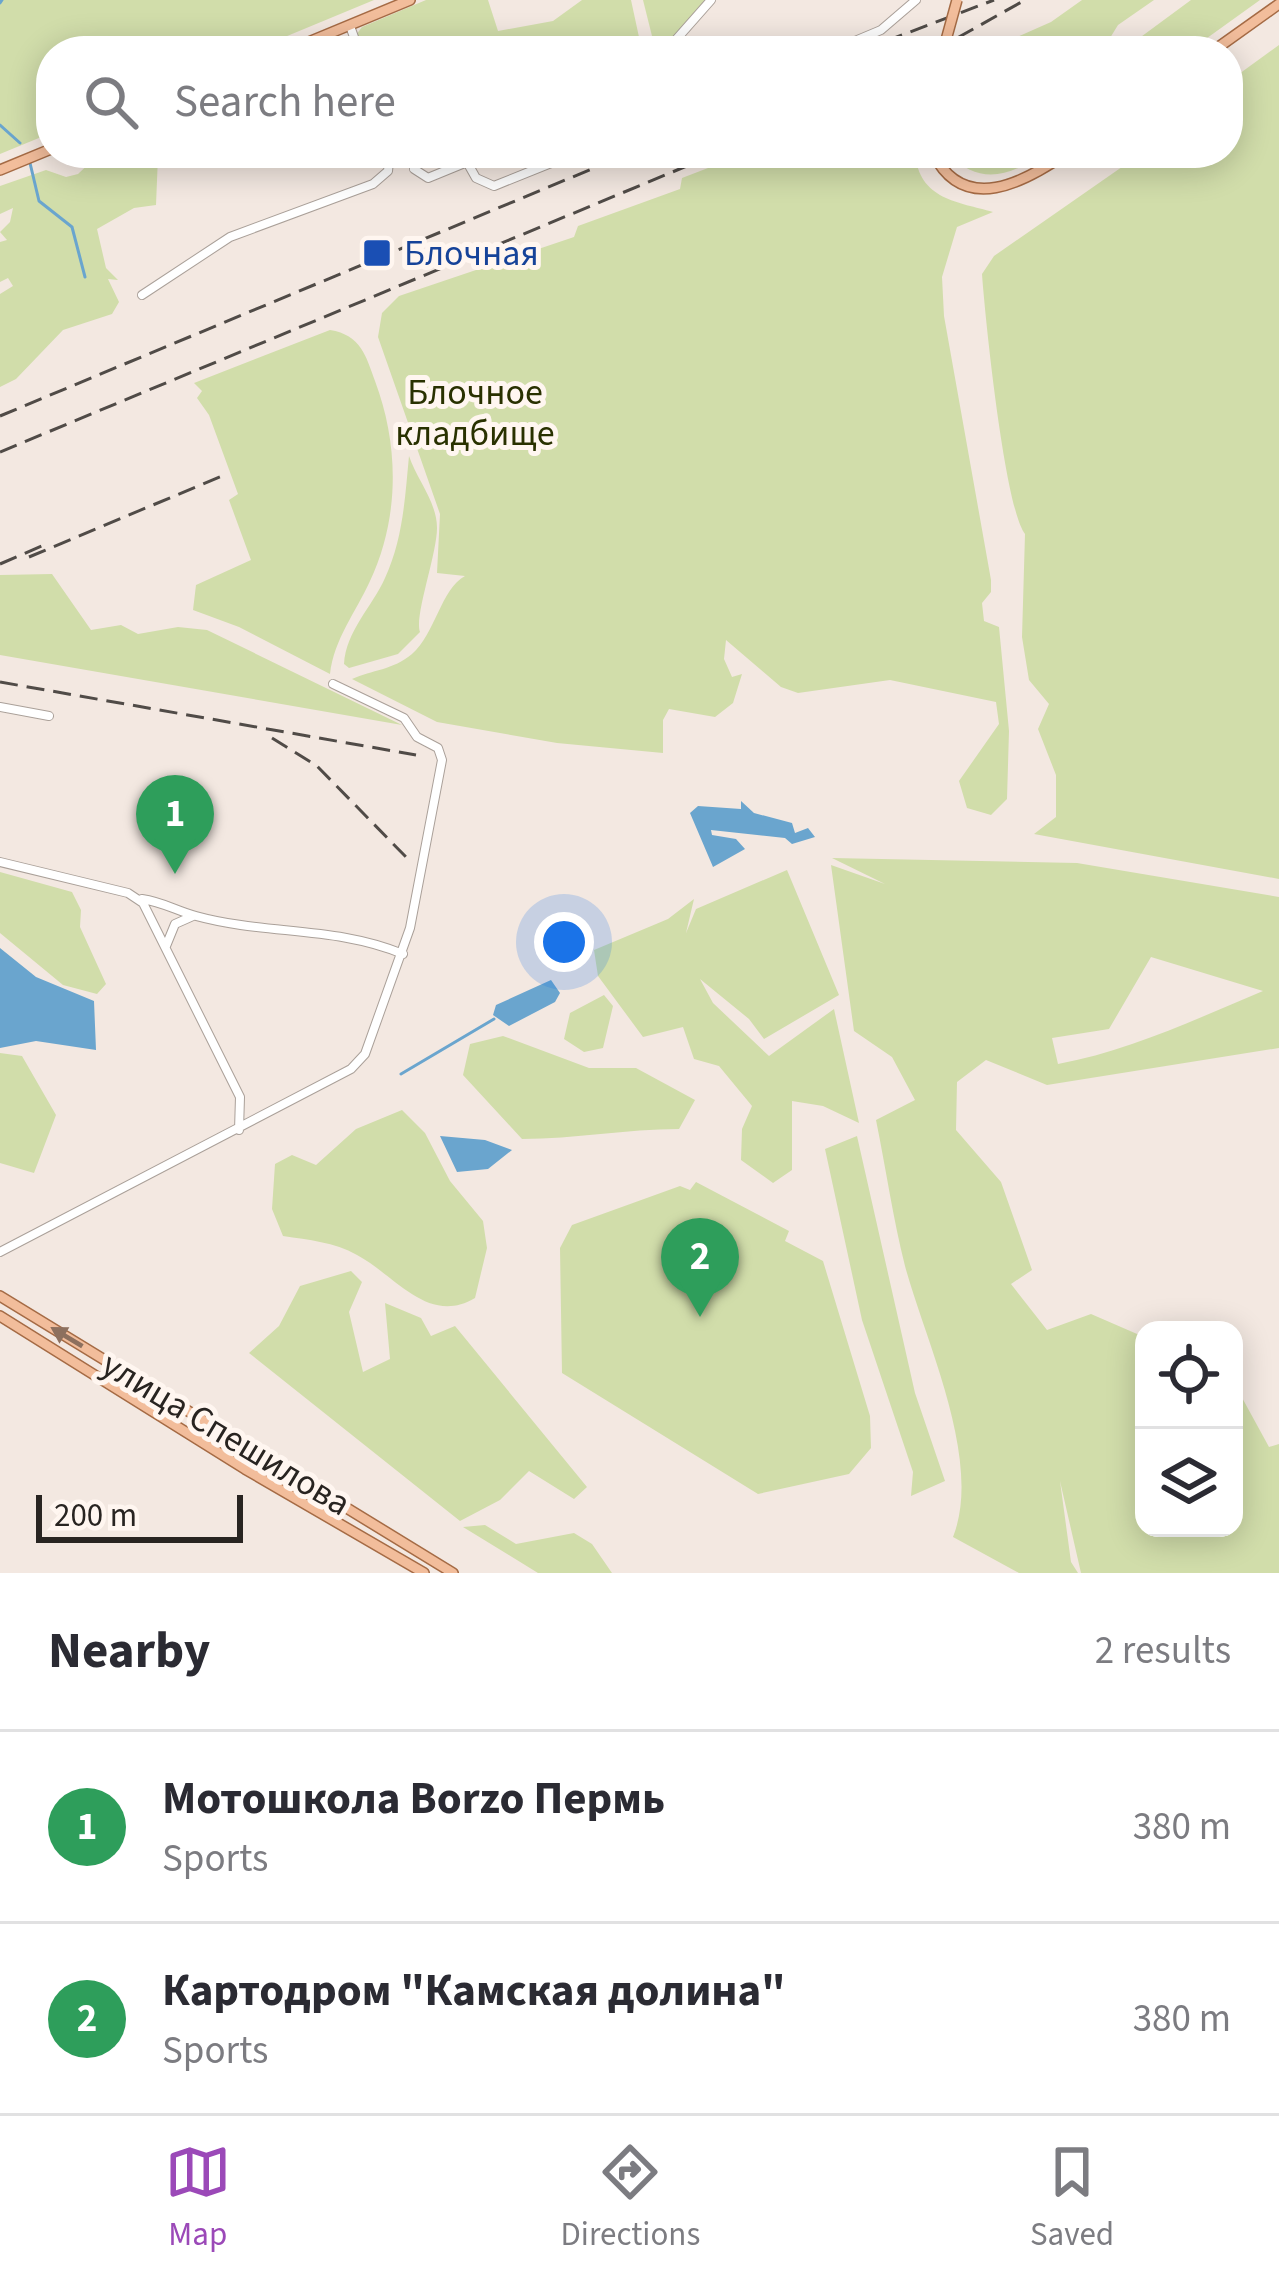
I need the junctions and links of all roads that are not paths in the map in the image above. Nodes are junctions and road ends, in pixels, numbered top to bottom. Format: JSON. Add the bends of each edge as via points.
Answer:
{"nodes":[{"id":1,"x":410,"y":0,"type":"edge"},
{"id":2,"x":711,"y":0,"type":"edge"},
{"id":3,"x":916,"y":0,"type":"edge"},
{"id":4,"x":957,"y":0,"type":"edge"},
{"id":5,"x":1279,"y":4,"type":"edge"},
{"id":6,"x":350,"y":26,"type":"junction"},
{"id":7,"x":325,"y":36,"type":"edge"},
{"id":8,"x":354,"y":36,"type":"edge"},
{"id":9,"x":680,"y":36,"type":"edge"},
{"id":10,"x":867,"y":36,"type":"edge"},
{"id":11,"x":947,"y":36,"type":"edge"},
{"id":12,"x":1234,"y":36,"type":"edge"},
{"id":13,"x":36,"y":155,"type":"edge"},
{"id":14,"x":383,"y":168,"type":"edge"},
{"id":15,"x":451,"y":168,"type":"edge"},
{"id":16,"x":471,"y":168,"type":"edge"},
{"id":17,"x":539,"y":168,"type":"edge"},
{"id":18,"x":945,"y":168,"type":"edge"},
{"id":19,"x":1043,"y":168,"type":"edge"},
{"id":20,"x":414,"y":169,"type":"dead end"},
{"id":21,"x":0,"y":170,"type":"edge"},
{"id":22,"x":142,"y":295,"type":"dead end"},
{"id":23,"x":333,"y":684,"type":"dead end"},
{"id":24,"x":0,"y":707,"type":"edge"},
{"id":25,"x":49,"y":716,"type":"dead end"},
{"id":26,"x":0,"y":862,"type":"edge"},
{"id":27,"x":139,"y":899,"type":"junction"},
{"id":28,"x":196,"y":916,"type":"junction"},
{"id":29,"x":166,"y":948,"type":"junction"},
{"id":30,"x":403,"y":954,"type":"junction"},
{"id":31,"x":239,"y":1131,"type":"junction"},
{"id":32,"x":0,"y":1252,"type":"edge"},
{"id":33,"x":0,"y":1293,"type":"edge"},
{"id":34,"x":0,"y":1316,"type":"edge"},
{"id":35,"x":205,"y":1416,"type":"junction"},
{"id":36,"x":190,"y":1436,"type":"junction"},
{"id":37,"x":424,"y":1573,"type":"edge"},
{"id":38,"x":453,"y":1573,"type":"edge"}],
"edges":[{"from":1,"to":6,"type":"main road"},
{"from":2,"to":9,"type":"street"},
{"from":3,"to":10,"type":"street"},
{"from":4,"to":11,"type":"main road","bridge":true},
{"from":5,"to":12,"type":"main road"},
{"from":6,"to":7,"type":"main road"},
{"from":6,"to":8,"type":"street"},
{"from":13,"to":21,"type":"main road"},
{"from":14,"to":22,"type":"street","via":[[374,184],[230,237]]},
{"from":15,"to":20,"type":"street","via":[[428,178]]},
{"from":16,"to":17,"type":"street","via":[[494,186]]},
{"from":18,"to":19,"type":"main road","via":[[956,181],[992,190]]},
{"from":23,"to":30,"type":"street","via":[[404,718],[441,753]]},
{"from":24,"to":25,"type":"street"},
{"from":26,"to":27,"type":"street"},
{"from":27,"to":28,"type":"street"},
{"from":27,"to":29,"type":"street"},
{"from":28,"to":29,"type":"street","via":[[175,924]]},
{"from":28,"to":30,"type":"street","via":[[310,930]]},
{"from":29,"to":31,"type":"street","via":[[240,1097]]},
{"from":30,"to":31,"type":"street","via":[[359,1062]]},
{"from":31,"to":32,"type":"street"},
{"from":35,"to":33,"type":"main road","name":"улица Спешилова","one_way":true},
{"from":34,"to":36,"type":"main road","name":"улица Спешилова"},
{"from":35,"to":36,"type":"main road","via":[[224,1442]]},
{"from":35,"to":38,"type":"main road","name":"улица Спешилова"},
{"from":36,"to":37,"type":"main road","name":"улица Спешилова"}]}
